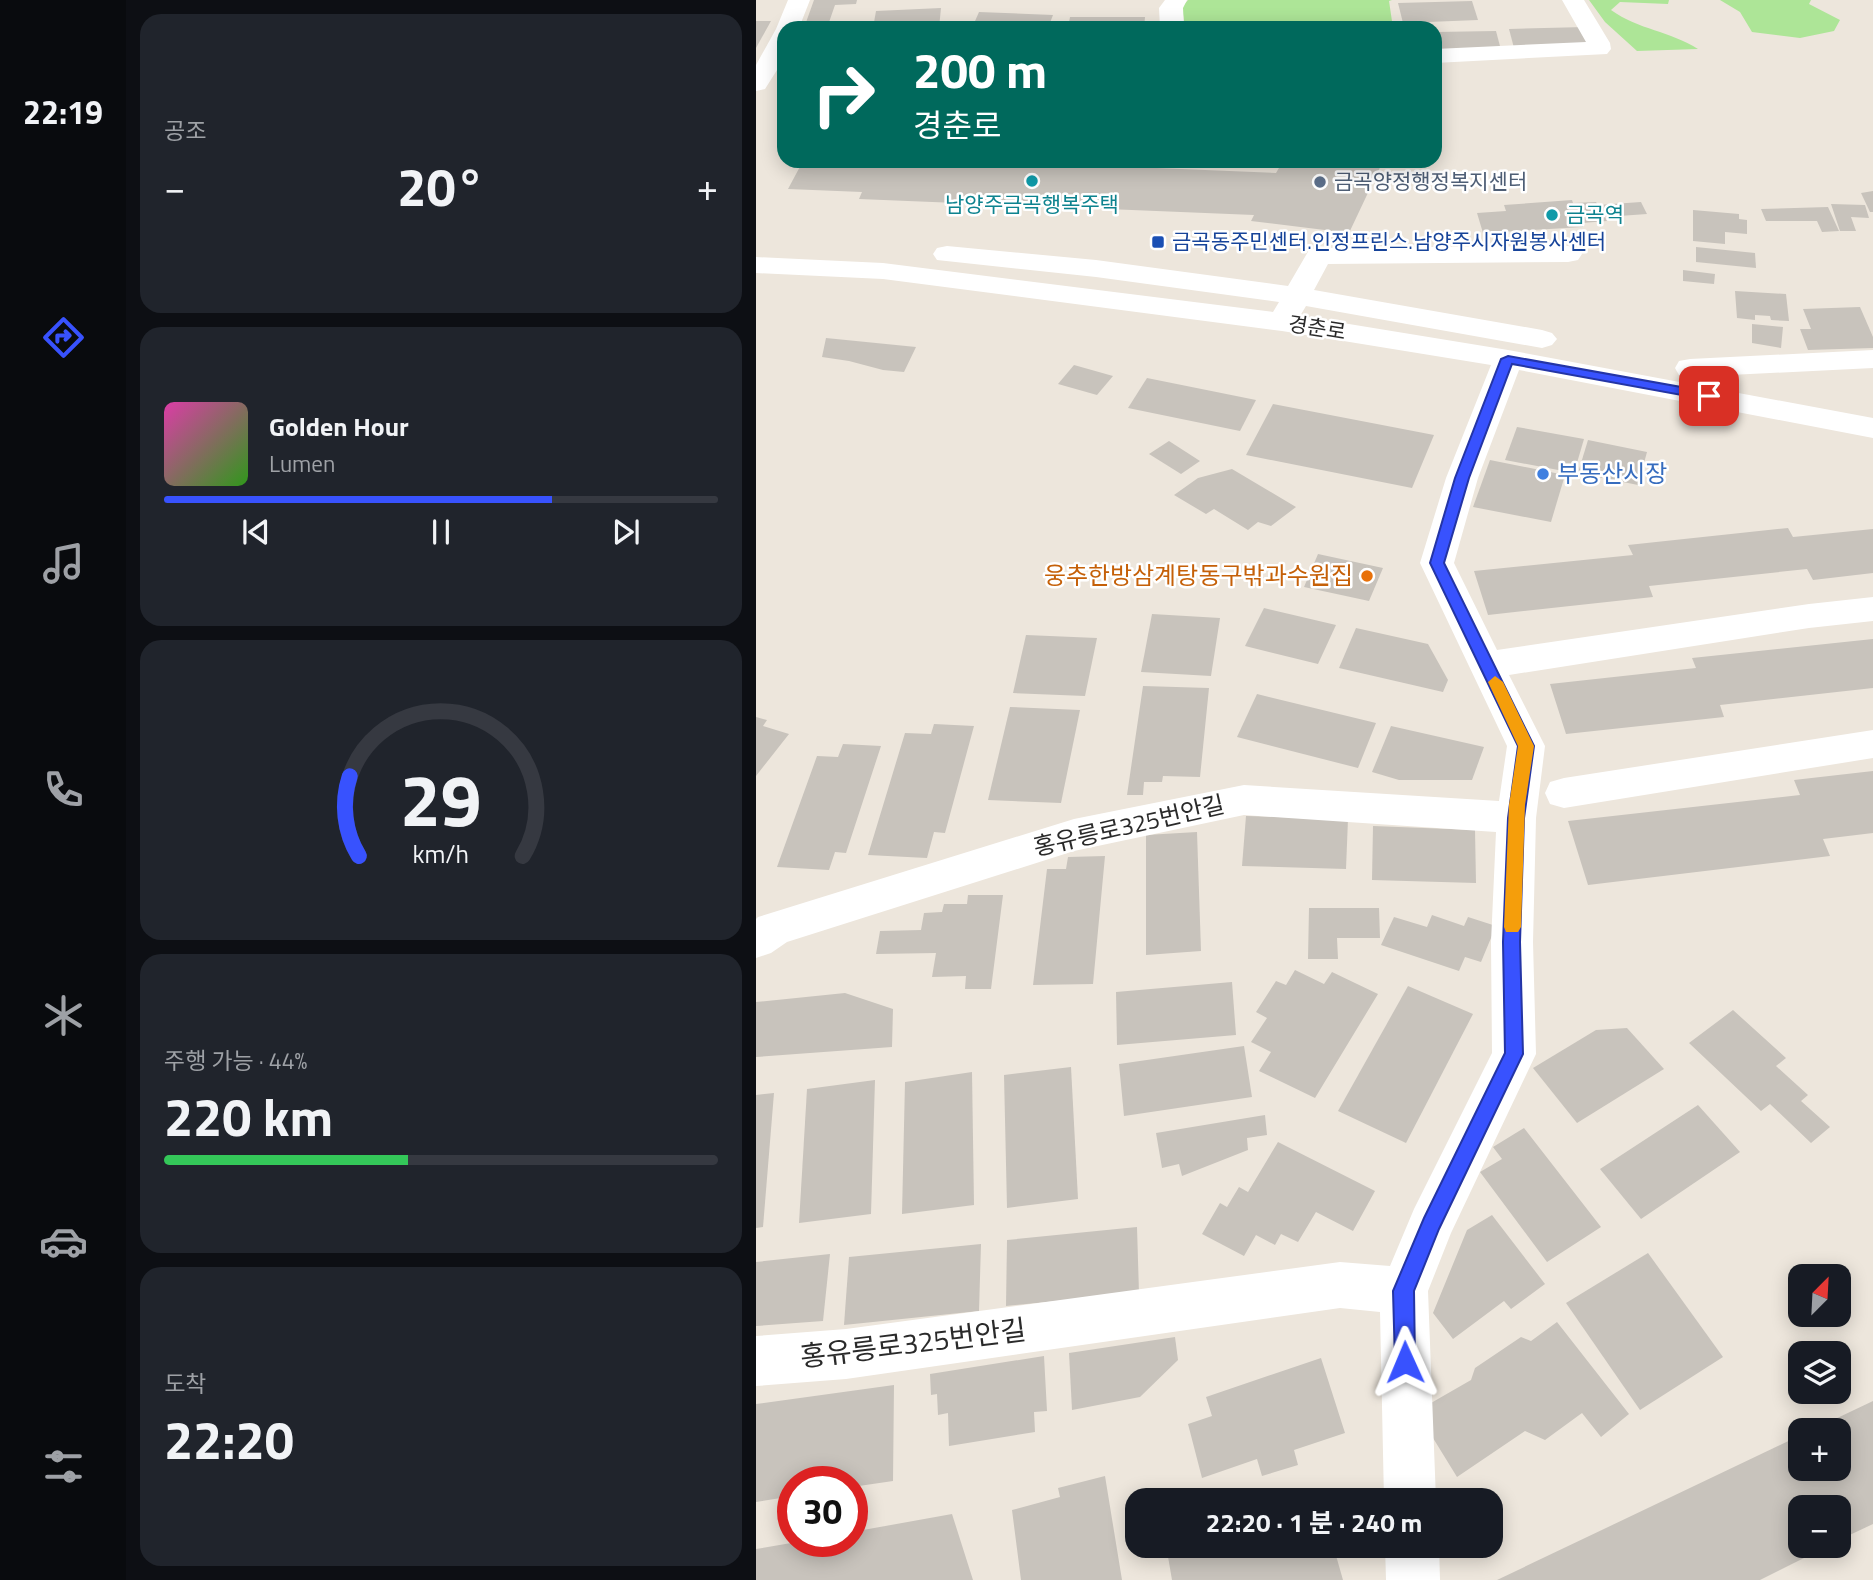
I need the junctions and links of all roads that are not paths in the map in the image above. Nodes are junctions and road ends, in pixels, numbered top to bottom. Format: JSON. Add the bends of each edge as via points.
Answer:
{"nodes":[{"id":1,"x":799,"y":0,"type":"edge"},
{"id":2,"x":1177,"y":0,"type":"edge"},
{"id":3,"x":1573,"y":0,"type":"edge"},
{"id":4,"x":790,"y":21,"type":"edge"},
{"id":5,"x":1172,"y":21,"type":"edge"},
{"id":6,"x":777,"y":52,"type":"edge"},
{"id":7,"x":1442,"y":56,"type":"edge"},
{"id":8,"x":770,"y":71,"type":"edge"},
{"id":9,"x":756,"y":242,"type":"edge"},
{"id":10,"x":1568,"y":254,"type":"dead end"},
{"id":11,"x":756,"y":265,"type":"edge"},
{"id":12,"x":1289,"y":309,"type":"junction"},
{"id":13,"x":1508,"y":359,"type":"junction"},
{"id":14,"x":1873,"y":359,"type":"edge"},
{"id":15,"x":1690,"y":368,"type":"junction"},
{"id":16,"x":1873,"y":400,"type":"edge"},
{"id":17,"x":1873,"y":428,"type":"edge"},
{"id":18,"x":1873,"y":609,"type":"edge"},
{"id":19,"x":1488,"y":665,"type":"junction"},
{"id":20,"x":1873,"y":744,"type":"edge"},
{"id":21,"x":1564,"y":793,"type":"dead end"},
{"id":22,"x":1516,"y":818,"type":"junction"},
{"id":23,"x":756,"y":941,"type":"edge"},
{"id":24,"x":1404,"y":1291,"type":"junction"},
{"id":25,"x":756,"y":1361,"type":"edge"},
{"id":26,"x":1410,"y":1488,"type":"edge"},
{"id":27,"x":1412,"y":1558,"type":"edge"},
{"id":28,"x":1413,"y":1580,"type":"edge"}],
"edges":[{"from":1,"to":4,"type":"street"},
{"from":2,"to":5,"type":"street","via":[[1171,8]]},
{"from":3,"to":7,"type":"street","via":[[1599,49]]},
{"from":6,"to":8,"type":"street"},
{"from":9,"to":12,"type":"street","name":"경춘로","via":[[1046,261]]},
{"from":10,"to":12,"type":"street","via":[[1319,256]]},
{"from":11,"to":12,"type":"street","name":"경춘로","via":[[883,271]]},
{"from":12,"to":13,"type":"street","name":"경춘로"},
{"from":12,"to":15,"type":"street","name":"경춘로","via":[[1473,326]]},
{"from":13,"to":17,"type":"street","name":"경춘로"},
{"from":13,"to":19,"type":"street","via":[[1462,478],[1437,563]]},
{"from":14,"to":15,"type":"street"},
{"from":15,"to":16,"type":"street","name":"경춘로"},
{"from":18,"to":19,"type":"street"},
{"from":19,"to":22,"type":"street","via":[[1526,746]]},
{"from":20,"to":21,"type":"street"},
{"from":22,"to":23,"type":"street","name":"홍유릉로325번안길","via":[[1244,800],[1074,835],[773,929]]},
{"from":22,"to":24,"type":"street","via":[[1511,942],[1514,1054]]},
{"from":24,"to":25,"type":"street","name":"홍유릉로325번안길","via":[[1340,1285],[846,1354]]},
{"from":24,"to":26,"type":"street"},
{"from":27,"to":28,"type":"street"}]}
